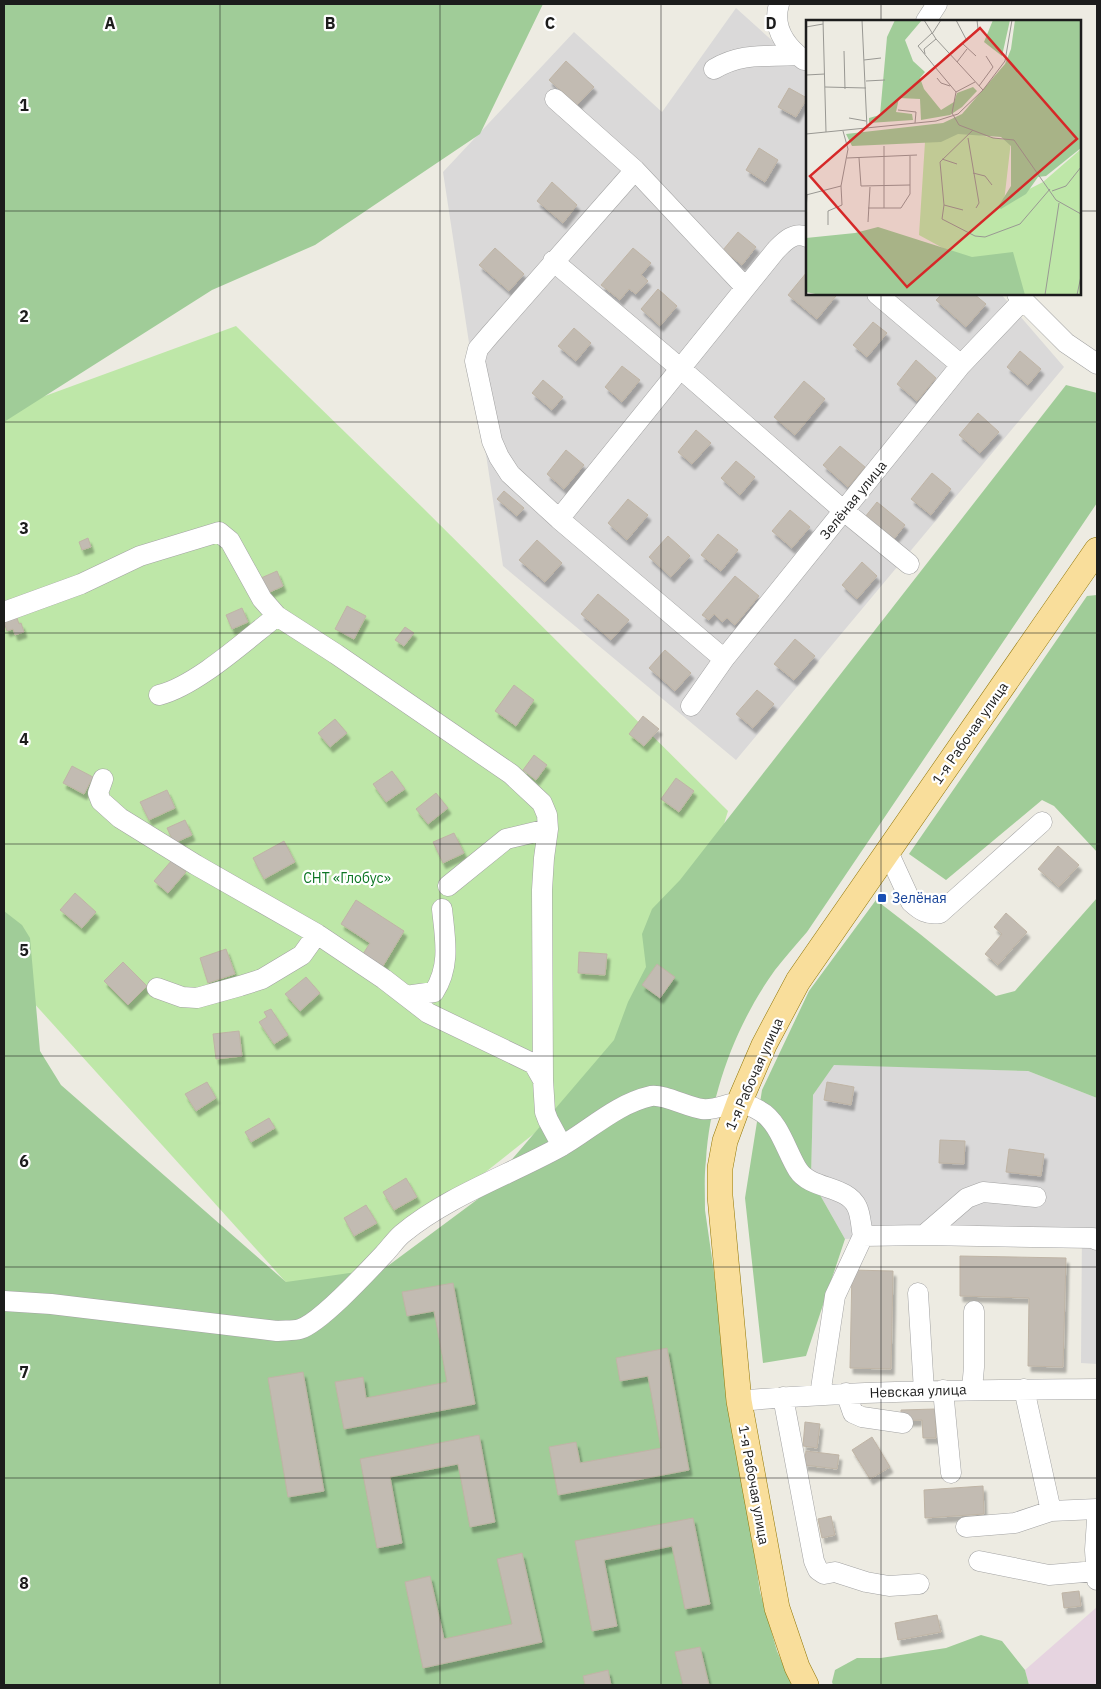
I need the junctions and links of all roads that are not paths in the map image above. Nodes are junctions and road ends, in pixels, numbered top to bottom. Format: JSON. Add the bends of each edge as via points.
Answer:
{"nodes":[{"id":1,"x":779,"y":4,"type":"edge"},
{"id":2,"x":937,"y":4,"type":"edge"},
{"id":3,"x":927,"y":20,"type":"edge"},
{"id":4,"x":802,"y":58,"type":"edge"},
{"id":5,"x":714,"y":69,"type":"dead end"},
{"id":6,"x":555,"y":99,"type":"dead end"},
{"id":7,"x":635,"y":170,"type":"junction"},
{"id":8,"x":806,"y":237,"type":"edge"},
{"id":9,"x":553,"y":261,"type":"junction"},
{"id":10,"x":745,"y":286,"type":"junction"},
{"id":11,"x":878,"y":295,"type":"edge"},
{"id":12,"x":1020,"y":297,"type":"edge"},
{"id":13,"x":1097,"y":364,"type":"edge"},
{"id":14,"x":961,"y":365,"type":"junction"},
{"id":15,"x":681,"y":369,"type":"junction"},
{"id":16,"x":844,"y":511,"type":"junction"},
{"id":17,"x":559,"y":519,"type":"junction"},
{"id":18,"x":1096,"y":554,"type":"edge"},
{"id":19,"x":909,"y":564,"type":"dead end"},
{"id":20,"x":4,"y":612,"type":"edge"},
{"id":21,"x":276,"y":616,"type":"junction"},
{"id":22,"x":724,"y":659,"type":"junction"},
{"id":23,"x":159,"y":695,"type":"dead end"},
{"id":24,"x":691,"y":706,"type":"dead end"},
{"id":25,"x":103,"y":779,"type":"dead end"},
{"id":26,"x":1042,"y":822,"type":"dead end"},
{"id":27,"x":548,"y":829,"type":"junction"},
{"id":28,"x":888,"y":852,"type":"junction"},
{"id":29,"x":448,"y":886,"type":"dead end"},
{"id":30,"x":442,"y":909,"type":"dead end"},
{"id":31,"x":317,"y":934,"type":"junction"},
{"id":32,"x":157,"y":988,"type":"dead end"},
{"id":33,"x":406,"y":996,"type":"junction"},
{"id":34,"x":543,"y":1080,"type":"junction"},
{"id":35,"x":739,"y":1103,"type":"junction"},
{"id":36,"x":562,"y":1146,"type":"junction"},
{"id":37,"x":1036,"y":1197,"type":"dead end"},
{"id":38,"x":924,"y":1235,"type":"junction"},
{"id":39,"x":862,"y":1236,"type":"junction"},
{"id":40,"x":1097,"y":1240,"type":"edge"},
{"id":41,"x":918,"y":1293,"type":"dead end"},
{"id":42,"x":4,"y":1301,"type":"edge"},
{"id":43,"x":974,"y":1311,"type":"dead end"},
{"id":44,"x":972,"y":1389,"type":"junction"},
{"id":45,"x":1024,"y":1389,"type":"junction"},
{"id":46,"x":1097,"y":1389,"type":"edge"},
{"id":47,"x":933,"y":1391,"type":"junction"},
{"id":48,"x":846,"y":1393,"type":"junction"},
{"id":49,"x":820,"y":1395,"type":"junction"},
{"id":50,"x":783,"y":1397,"type":"junction"},
{"id":51,"x":739,"y":1402,"type":"junction"},
{"id":52,"x":903,"y":1423,"type":"dead end"},
{"id":53,"x":950,"y":1473,"type":"dead end"},
{"id":54,"x":1097,"y":1510,"type":"edge"},
{"id":55,"x":1051,"y":1511,"type":"junction"},
{"id":56,"x":1097,"y":1520,"type":"edge"},
{"id":57,"x":966,"y":1527,"type":"dead end"},
{"id":58,"x":1096,"y":1550,"type":"edge"},
{"id":59,"x":979,"y":1561,"type":"dead end"},
{"id":60,"x":1097,"y":1575,"type":"edge"},
{"id":61,"x":919,"y":1584,"type":"dead end"},
{"id":62,"x":806,"y":1685,"type":"edge"}],
"edges":[{"from":1,"to":4,"type":"lane","via":[[777,25],[783,40]]},
{"from":2,"to":3,"type":"lane"},
{"from":4,"to":5,"type":"lane","via":[[748,56],[726,61]]},
{"from":6,"to":7,"type":"lane"},
{"from":7,"to":9,"type":"lane"},
{"from":7,"to":10,"type":"lane"},
{"from":8,"to":10,"type":"lane","via":[[795,235],[784,242]]},
{"from":9,"to":15,"type":"lane"},
{"from":9,"to":17,"type":"lane","via":[[483,342],[475,361],[492,441],[499,457],[510,474]]},
{"from":10,"to":15,"type":"lane"},
{"from":11,"to":14,"type":"lane"},
{"from":12,"to":13,"type":"lane","via":[[1066,343]]},
{"from":12,"to":14,"type":"lane","name":"Зелёная улица"},
{"from":14,"to":16,"type":"lane","name":"Зелёная улица"},
{"from":15,"to":16,"type":"lane"},
{"from":15,"to":17,"type":"lane"},
{"from":16,"to":19,"type":"lane"},
{"from":16,"to":22,"type":"lane","name":"Зелёная улица"},
{"from":17,"to":22,"type":"lane"},
{"from":18,"to":28,"type":"main road","name":"1-я Рабочая улица"},
{"from":20,"to":21,"type":"lane","via":[[81,584],[140,556],[219,532],[230,541],[262,598]]},
{"from":21,"to":23,"type":"lane","via":[[191,681]]},
{"from":21,"to":27,"type":"lane","via":[[510,774],[542,803]]},
{"from":22,"to":24,"type":"lane","name":"Зелёная улица"},
{"from":25,"to":31,"type":"lane","via":[[98,793],[101,801],[120,818]]},
{"from":26,"to":28,"type":"lane","via":[[940,913],[930,915],[911,902]]},
{"from":27,"to":29,"type":"lane","via":[[506,839]]},
{"from":27,"to":34,"type":"lane","via":[[542,890]]},
{"from":28,"to":35,"type":"main road","name":"1-я Рабочая улица","via":[[798,981],[764,1045]]},
{"from":30,"to":33,"type":"lane","via":[[447,951],[441,982],[434,992]]},
{"from":31,"to":32,"type":"lane","via":[[302,955],[262,979],[198,998],[182,998]]},
{"from":31,"to":33,"type":"lane"},
{"from":33,"to":34,"type":"lane","via":[[440,1020],[534,1064]]},
{"from":34,"to":36,"type":"lane","via":[[545,1112]]},
{"from":35,"to":36,"type":"lane","via":[[705,1109],[651,1096],[622,1107]]},
{"from":35,"to":39,"type":"lane","via":[[761,1111],[772,1120],[803,1178],[847,1195],[857,1206]]},
{"from":35,"to":51,"type":"main road","name":"1-я Рабочая улица","via":[[725,1141],[720,1168]]},
{"from":36,"to":42,"type":"lane","via":[[481,1185],[420,1220],[322,1315],[299,1329],[277,1331]]},
{"from":37,"to":38,"type":"lane","via":[[983,1192],[967,1198]]},
{"from":38,"to":39,"type":"lane"},
{"from":38,"to":40,"type":"lane"},
{"from":39,"to":49,"type":"lane","via":[[834,1296]]},
{"from":41,"to":47,"type":"lane"},
{"from":43,"to":44,"type":"lane"},
{"from":44,"to":45,"type":"lane","name":"Невская улица"},
{"from":44,"to":47,"type":"lane","name":"Невская улица"},
{"from":45,"to":46,"type":"lane","name":"Невская улица"},
{"from":45,"to":55,"type":"lane"},
{"from":47,"to":48,"type":"lane","name":"Невская улица"},
{"from":47,"to":53,"type":"lane"},
{"from":48,"to":49,"type":"lane","name":"Невская улица"},
{"from":48,"to":52,"type":"lane","via":[[852,1413]]},
{"from":49,"to":50,"type":"lane","name":"Невская улица"},
{"from":50,"to":51,"type":"lane","name":"Невская улица"},
{"from":50,"to":61,"type":"lane","via":[[818,1570],[824,1574],[834,1572],[889,1586]]},
{"from":51,"to":62,"type":"main road","name":"1-я Рабочая улица","via":[[777,1608],[796,1667]]},
{"from":54,"to":55,"type":"lane"},
{"from":55,"to":57,"type":"lane","via":[[1015,1523]]},
{"from":56,"to":58,"type":"lane"},
{"from":58,"to":60,"type":"lane"},
{"from":59,"to":60,"type":"lane","via":[[1049,1575]]}]}
